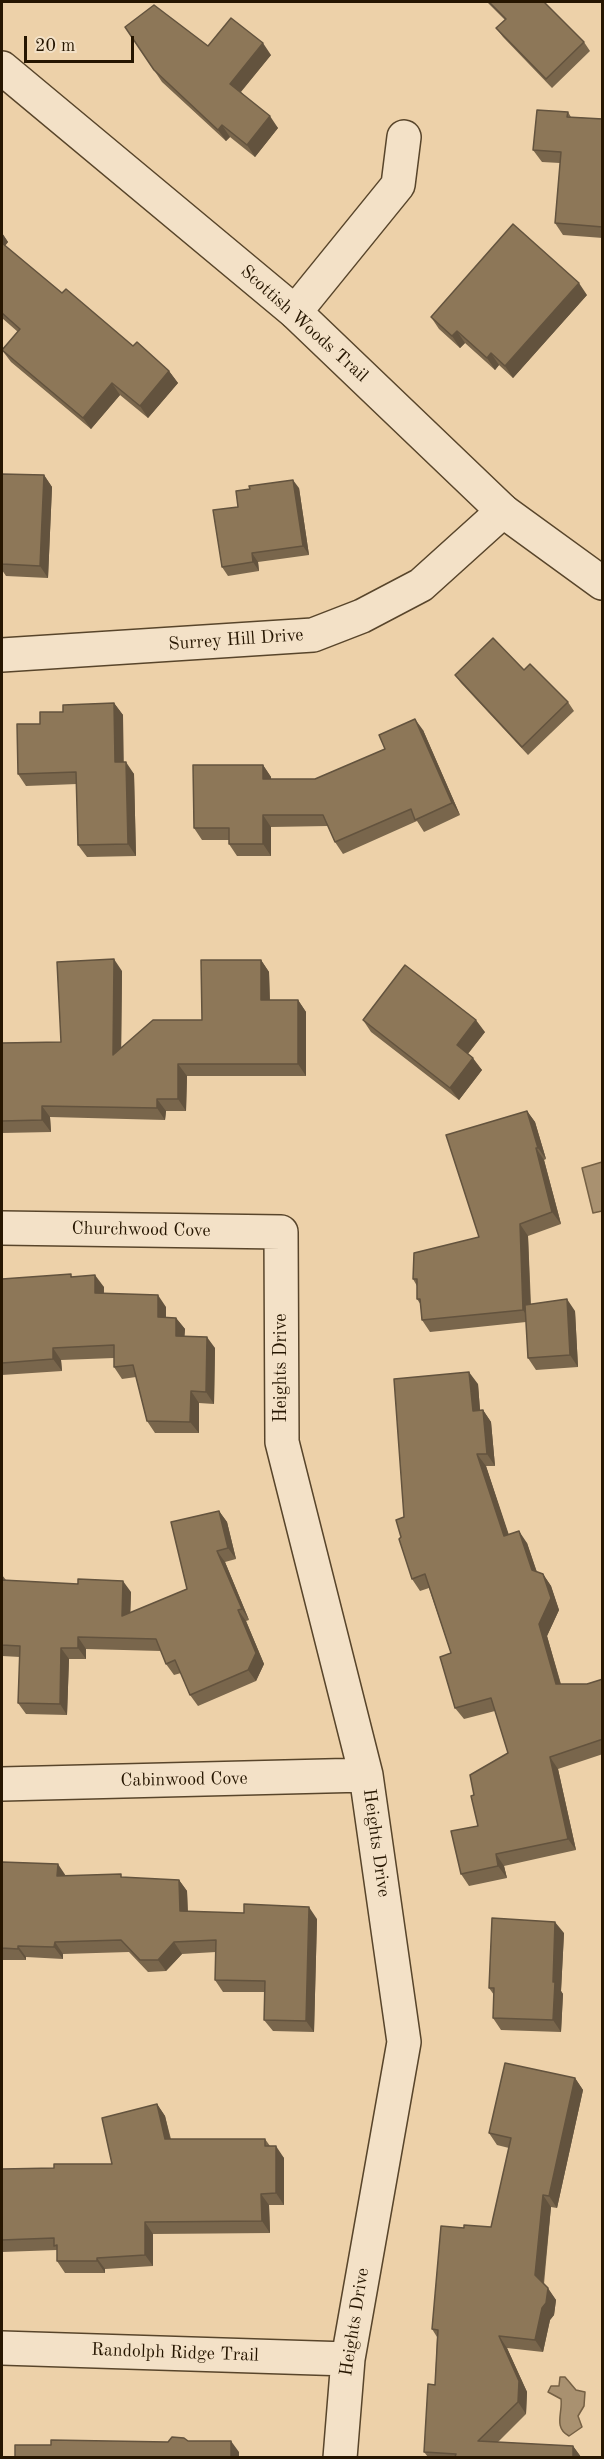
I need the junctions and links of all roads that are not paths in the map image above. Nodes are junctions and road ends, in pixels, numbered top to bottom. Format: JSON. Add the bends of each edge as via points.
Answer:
{"nodes":[{"id":1,"x":2,"y":68,"type":"edge"},
{"id":2,"x":404,"y":137,"type":"dead end"},
{"id":3,"x":295,"y":312,"type":"junction"},
{"id":4,"x":503,"y":511,"type":"junction"},
{"id":5,"x":603,"y":583,"type":"edge"},
{"id":6,"x":2,"y":655,"type":"edge"},
{"id":7,"x":2,"y":1228,"type":"edge"},
{"id":8,"x":281,"y":1232,"type":"joint"},
{"id":9,"x":366,"y":1775,"type":"junction"},
{"id":10,"x":2,"y":1784,"type":"edge"},
{"id":11,"x":2,"y":2348,"type":"edge"},
{"id":12,"x":348,"y":2359,"type":"junction"},
{"id":13,"x":340,"y":2457,"type":"edge"}],
"edges":[{"from":1,"to":3,"type":"street","name":"Scottish Woods Trail"},
{"from":2,"to":3,"type":"street","via":[[398,184]]},
{"from":3,"to":4,"type":"street","name":"Scottish Woods Trail"},
{"from":4,"to":5,"type":"street","name":"Scottish Woods Trail"},
{"from":4,"to":6,"type":"street","name":"Surrey Hill Drive","via":[[422,585],[362,616],[313,635]]},
{"from":7,"to":8,"type":"street","name":"Churchwood Cove"},
{"from":8,"to":9,"type":"street","name":"Heights Drive","via":[[282,1442]]},
{"from":9,"to":10,"type":"street","name":"Cabinwood Cove"},
{"from":9,"to":12,"type":"street","name":"Heights Drive","via":[[404,2042]]},
{"from":11,"to":12,"type":"street","name":"Randolph Ridge Trail"},
{"from":12,"to":13,"type":"street","name":"Heights Drive"}]}
